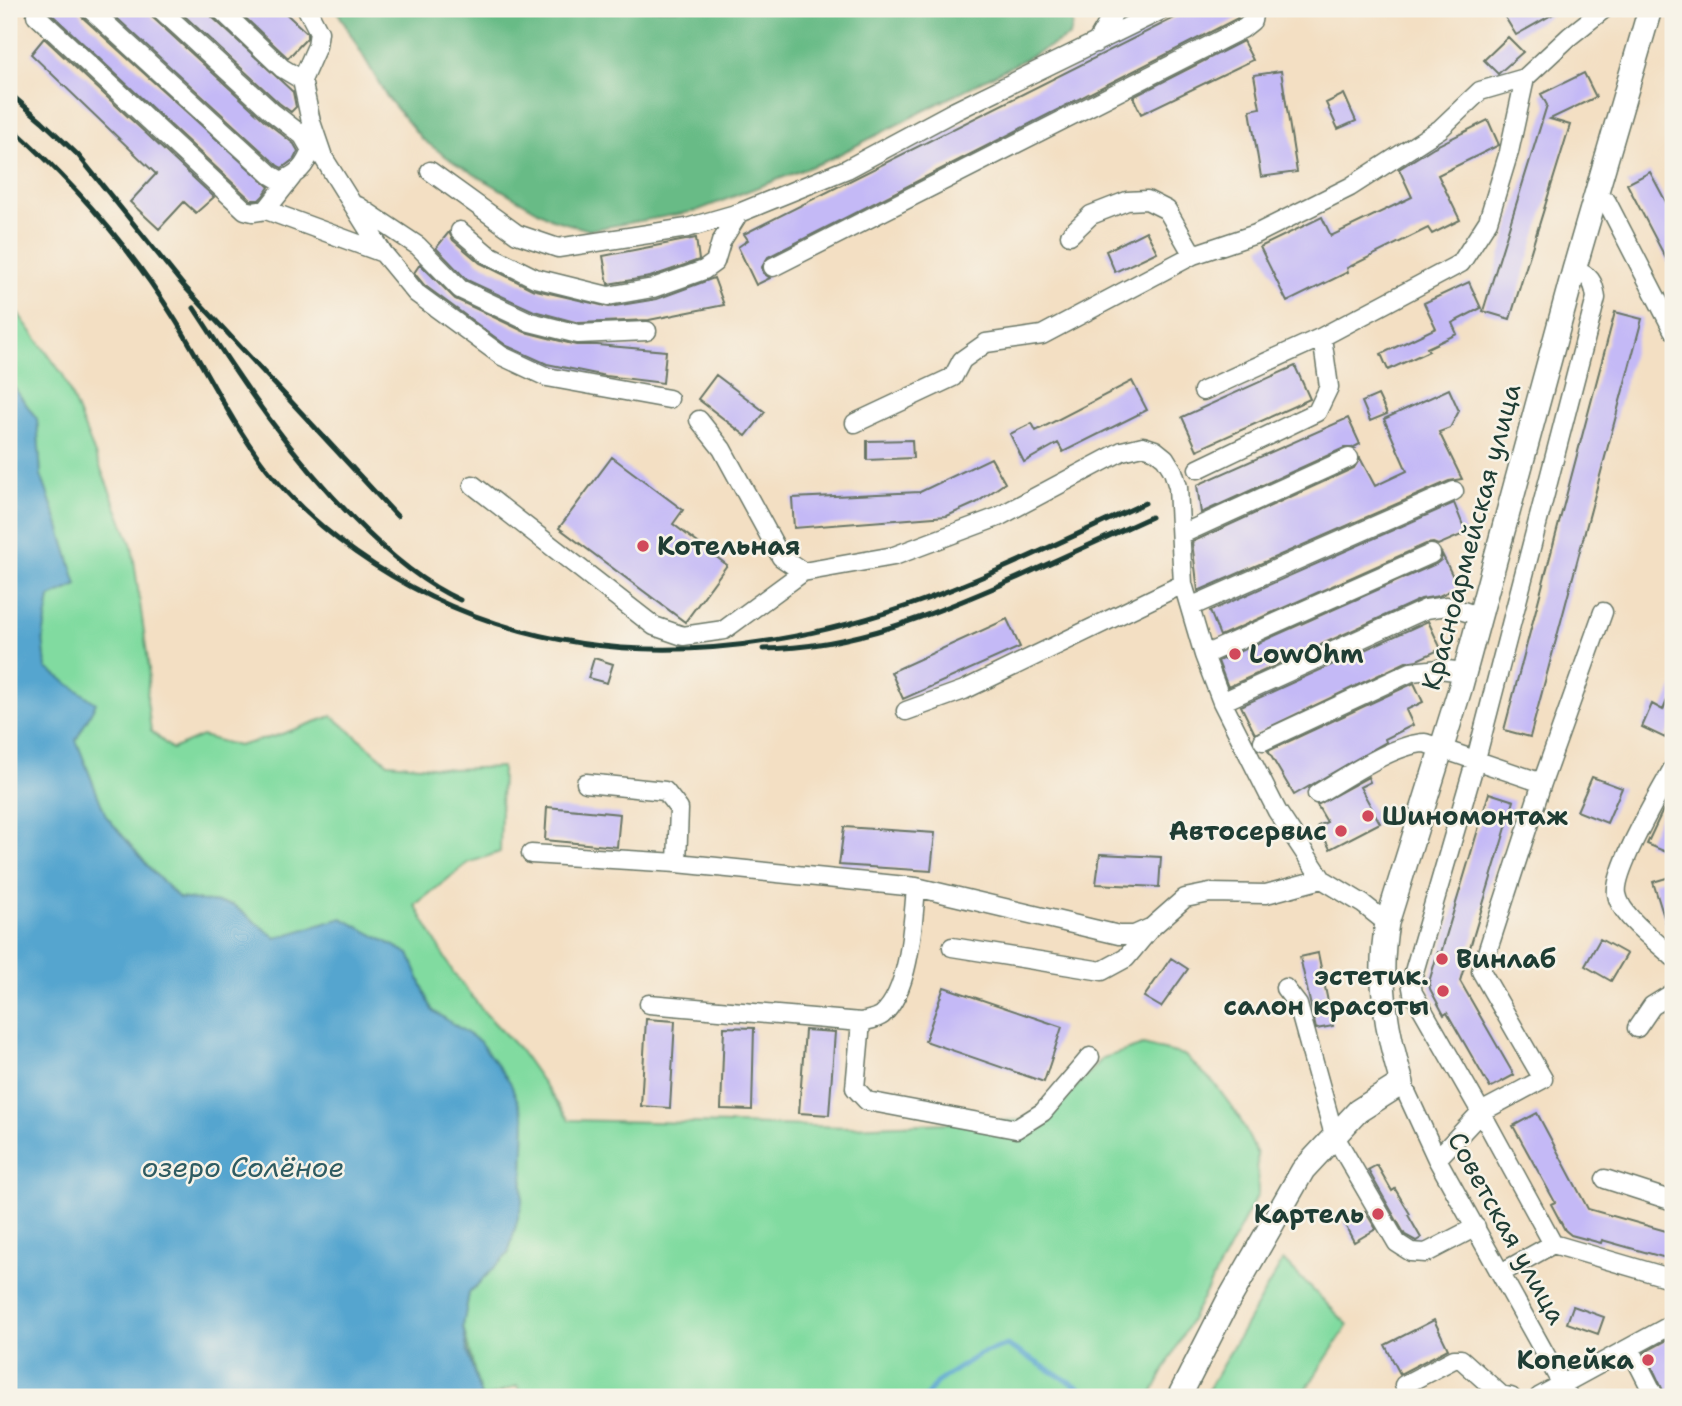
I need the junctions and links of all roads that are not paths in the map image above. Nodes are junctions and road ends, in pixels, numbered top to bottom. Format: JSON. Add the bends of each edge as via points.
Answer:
{"nodes":[{"id":1,"x":90,"y":9,"type":"edge"},
{"id":2,"x":160,"y":9,"type":"edge"},
{"id":3,"x":220,"y":9,"type":"edge"},
{"id":4,"x":307,"y":9,"type":"edge"},
{"id":5,"x":1116,"y":9,"type":"edge"},
{"id":6,"x":1164,"y":9,"type":"edge"},
{"id":7,"x":1254,"y":9,"type":"edge"},
{"id":8,"x":1604,"y":9,"type":"edge"},
{"id":9,"x":1650,"y":9,"type":"edge"},
{"id":10,"x":36,"y":15,"type":"dead end"},
{"id":11,"x":1096,"y":43,"type":"junction"},
{"id":12,"x":1525,"y":78,"type":"junction"},
{"id":13,"x":302,"y":80,"type":"junction"},
{"id":14,"x":430,"y":171,"type":"dead end"},
{"id":15,"x":292,"y":177,"type":"junction"},
{"id":16,"x":1596,"y":196,"type":"junction"},
{"id":17,"x":352,"y":203,"type":"junction"},
{"id":18,"x":266,"y":210,"type":"junction"},
{"id":19,"x":739,"y":213,"type":"junction"},
{"id":20,"x":460,"y":231,"type":"dead end"},
{"id":21,"x":1070,"y":236,"type":"dead end"},
{"id":22,"x":383,"y":253,"type":"junction"},
{"id":23,"x":1193,"y":255,"type":"junction"},
{"id":24,"x":773,"y":267,"type":"dead end"},
{"id":25,"x":1574,"y":270,"type":"junction"},
{"id":26,"x":1673,"y":330,"type":"edge"},
{"id":27,"x":647,"y":331,"type":"dead end"},
{"id":28,"x":1322,"y":337,"type":"junction"},
{"id":29,"x":1203,"y":391,"type":"dead end"},
{"id":30,"x":669,"y":399,"type":"dead end"},
{"id":31,"x":699,"y":419,"type":"dead end"},
{"id":32,"x":855,"y":423,"type":"dead end"},
{"id":33,"x":1349,"y":458,"type":"dead end"},
{"id":34,"x":1198,"y":469,"type":"dead end"},
{"id":35,"x":473,"y":485,"type":"dead end"},
{"id":36,"x":1454,"y":491,"type":"dead end"},
{"id":37,"x":1182,"y":534,"type":"junction"},
{"id":38,"x":1432,"y":554,"type":"dead end"},
{"id":39,"x":803,"y":572,"type":"junction"},
{"id":40,"x":1184,"y":584,"type":"junction"},
{"id":41,"x":1190,"y":607,"type":"junction"},
{"id":42,"x":1603,"y":612,"type":"dead end"},
{"id":43,"x":1479,"y":616,"type":"junction"},
{"id":44,"x":1203,"y":655,"type":"junction"},
{"id":45,"x":1464,"y":672,"type":"junction"},
{"id":46,"x":1223,"y":702,"type":"junction"},
{"id":47,"x":906,"y":711,"type":"dead end"},
{"id":48,"x":1263,"y":741,"type":"dead end"},
{"id":49,"x":1441,"y":748,"type":"junction"},
{"id":50,"x":1476,"y":759,"type":"junction"},
{"id":51,"x":1673,"y":768,"type":"edge"},
{"id":52,"x":586,"y":783,"type":"dead end"},
{"id":53,"x":1542,"y":783,"type":"junction"},
{"id":54,"x":1317,"y":794,"type":"dead end"},
{"id":55,"x":531,"y":854,"type":"dead end"},
{"id":56,"x":677,"y":863,"type":"junction"},
{"id":57,"x":1322,"y":879,"type":"junction"},
{"id":58,"x":916,"y":887,"type":"junction"},
{"id":59,"x":1387,"y":923,"type":"junction"},
{"id":60,"x":1152,"y":927,"type":"junction"},
{"id":61,"x":951,"y":947,"type":"dead end"},
{"id":62,"x":1673,"y":957,"type":"edge"},
{"id":63,"x":1285,"y":988,"type":"dead end"},
{"id":64,"x":1673,"y":993,"type":"edge"},
{"id":65,"x":649,"y":1004,"type":"dead end"},
{"id":66,"x":861,"y":1022,"type":"junction"},
{"id":67,"x":1637,"y":1028,"type":"dead end"},
{"id":68,"x":1090,"y":1057,"type":"dead end"},
{"id":69,"x":1402,"y":1083,"type":"junction"},
{"id":70,"x":1481,"y":1112,"type":"junction"},
{"id":71,"x":1334,"y":1136,"type":"junction"},
{"id":72,"x":1437,"y":1159,"type":"junction"},
{"id":73,"x":1605,"y":1179,"type":"dead end"},
{"id":74,"x":1673,"y":1201,"type":"edge"},
{"id":75,"x":1476,"y":1227,"type":"junction"},
{"id":76,"x":1553,"y":1244,"type":"junction"},
{"id":77,"x":1501,"y":1273,"type":"junction"},
{"id":78,"x":1673,"y":1279,"type":"edge"},
{"id":79,"x":1673,"y":1324,"type":"edge"},
{"id":80,"x":1630,"y":1348,"type":"junction"},
{"id":81,"x":1404,"y":1385,"type":"dead end"},
{"id":82,"x":1566,"y":1391,"type":"edge"},
{"id":83,"x":1179,"y":1397,"type":"edge"},
{"id":84,"x":1511,"y":1397,"type":"edge"},
{"id":85,"x":1539,"y":1397,"type":"edge"},
{"id":86,"x":1655,"y":1397,"type":"edge"}],
"edges":[{"from":1,"to":15,"type":"street","via":[[271,175],[281,181]]},
{"from":2,"to":15,"type":"street","via":[[303,135],[311,150],[305,167]]},
{"from":3,"to":13,"type":"street","via":[[282,68]]},
{"from":4,"to":13,"type":"street","via":[[318,32]]},
{"from":5,"to":11,"type":"street"},
{"from":6,"to":11,"type":"street"},
{"from":7,"to":24,"type":"street","via":[[1252,21],[1242,29]]},
{"from":8,"to":12,"type":"street"},
{"from":9,"to":16,"type":"main road","name":"Красноармейская улица"},
{"from":10,"to":18,"type":"street","via":[[244,210]]},
{"from":11,"to":19,"type":"street","via":[[847,169]]},
{"from":12,"to":23,"type":"street","via":[[1480,91],[1440,128],[1350,187],[1256,234]]},
{"from":12,"to":28,"type":"street","via":[[1510,152],[1488,221],[1461,263]]},
{"from":13,"to":17,"type":"street","via":[[323,157]]},
{"from":14,"to":19,"type":"street","via":[[517,234],[558,248],[687,228]]},
{"from":15,"to":18,"type":"street"},
{"from":16,"to":25,"type":"main road","name":"Красноармейская улица"},
{"from":16,"to":26,"type":"street","via":[[1607,202]]},
{"from":17,"to":22,"type":"street"},
{"from":17,"to":27,"type":"street","via":[[418,246],[460,289],[530,322],[578,334]]},
{"from":18,"to":22,"type":"street"},
{"from":19,"to":20,"type":"street","via":[[715,262],[704,270],[653,288],[608,296],[535,278],[487,254]]},
{"from":21,"to":23,"type":"street","via":[[1091,215],[1127,201],[1147,200],[1167,210]]},
{"from":22,"to":30,"type":"street","via":[[416,293],[502,356],[547,377]]},
{"from":23,"to":32,"type":"street","via":[[1042,335],[986,343],[962,360],[953,377]]},
{"from":25,"to":43,"type":"main road","name":"Красноармейская улица"},
{"from":25,"to":50,"type":"street","via":[[1585,273],[1594,284],[1596,298]]},
{"from":28,"to":29,"type":"street"},
{"from":28,"to":34,"type":"street","via":[[1329,387],[1317,412]]},
{"from":31,"to":39,"type":"street","via":[[722,449],[781,557]]},
{"from":33,"to":37,"type":"street"},
{"from":35,"to":39,"type":"street","via":[[654,626],[683,636],[724,630]]},
{"from":36,"to":41,"type":"street"},
{"from":37,"to":39,"type":"street","via":[[1172,471],[1165,458],[1143,446],[1122,451],[998,517],[946,537],[894,556]]},
{"from":37,"to":40,"type":"street"},
{"from":38,"to":44,"type":"street"},
{"from":40,"to":41,"type":"street"},
{"from":40,"to":47,"type":"street","via":[[964,690]]},
{"from":41,"to":44,"type":"street"},
{"from":42,"to":53,"type":"street"},
{"from":43,"to":45,"type":"main road","name":"Красноармейская улица"},
{"from":43,"to":46,"type":"street","via":[[1447,606],[1426,609]]},
{"from":44,"to":46,"type":"street"},
{"from":45,"to":48,"type":"street","via":[[1411,672]]},
{"from":45,"to":49,"type":"main road","name":"Красноармейская улица"},
{"from":46,"to":57,"type":"street","via":[[1277,811]]},
{"from":49,"to":50,"type":"street"},
{"from":49,"to":54,"type":"street","via":[[1412,743]]},
{"from":49,"to":59,"type":"main road","name":"Красноармейская улица"},
{"from":50,"to":53,"type":"street"},
{"from":50,"to":70,"type":"street","via":[[1411,982],[1412,993]]},
{"from":51,"to":62,"type":"street","via":[[1620,870],[1617,895],[1629,916]]},
{"from":52,"to":56,"type":"street","via":[[665,791],[679,809]]},
{"from":53,"to":70,"type":"street","via":[[1481,971],[1543,1079]]},
{"from":55,"to":56,"type":"street"},
{"from":56,"to":58,"type":"street"},
{"from":57,"to":59,"type":"street"},
{"from":57,"to":60,"type":"street","via":[[1266,894],[1210,893],[1185,898]]},
{"from":58,"to":60,"type":"street","via":[[1119,935]]},
{"from":58,"to":66,"type":"street","via":[[911,945],[895,1000],[880,1017]]},
{"from":59,"to":69,"type":"main road","name":"Красноармейская улица","via":[[1381,983]]},
{"from":60,"to":61,"type":"street","via":[[1126,958],[1101,971]]},
{"from":63,"to":71,"type":"street","via":[[1298,1005]]},
{"from":64,"to":67,"type":"street","via":[[1651,1006]]},
{"from":65,"to":66,"type":"street"},
{"from":66,"to":68,"type":"street","via":[[855,1088],[867,1101],[1016,1129],[1043,1112]]},
{"from":69,"to":71,"type":"main road","via":[[1358,1111]]},
{"from":69,"to":72,"type":"street","name":"Советская улица"},
{"from":70,"to":72,"type":"street"},
{"from":70,"to":76,"type":"street"},
{"from":71,"to":75,"type":"street","via":[[1397,1243],[1411,1252],[1426,1253]]},
{"from":71,"to":83,"type":"main road","via":[[1303,1170]]},
{"from":72,"to":75,"type":"street","name":"Советская улица"},
{"from":73,"to":74,"type":"street"},
{"from":75,"to":77,"type":"street","name":"Советская улица"},
{"from":76,"to":77,"type":"street"},
{"from":76,"to":78,"type":"street"},
{"from":77,"to":82,"type":"street","name":"Советская улица"},
{"from":79,"to":80,"type":"street"},
{"from":80,"to":82,"type":"street"},
{"from":80,"to":86,"type":"street"},
{"from":81,"to":84,"type":"street","via":[[1461,1359],[1501,1395]]},
{"from":82,"to":85,"type":"street"}]}
